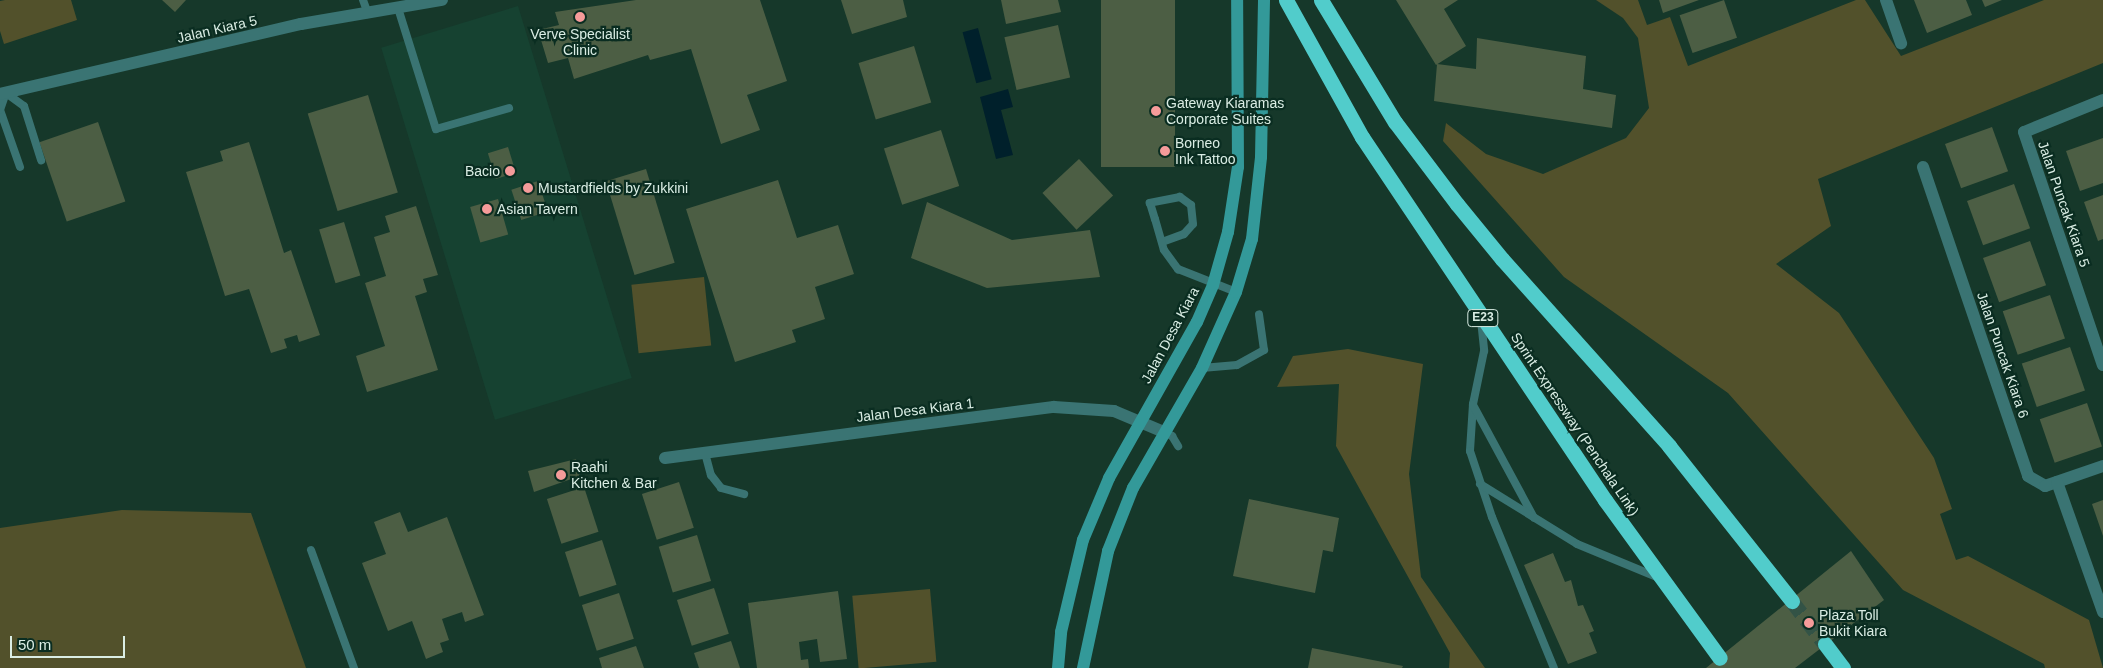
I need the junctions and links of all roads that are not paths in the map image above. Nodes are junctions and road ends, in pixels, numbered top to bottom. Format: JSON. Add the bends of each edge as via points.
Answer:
{"nodes":[{"id":1,"x":363,"y":0,"type":"edge"},
{"id":2,"x":442,"y":0,"type":"edge"},
{"id":3,"x":1237,"y":0,"type":"edge"},
{"id":4,"x":1264,"y":0,"type":"edge"},
{"id":5,"x":1286,"y":0,"type":"edge"},
{"id":6,"x":1321,"y":0,"type":"edge"},
{"id":7,"x":1886,"y":0,"type":"edge"},
{"id":8,"x":398,"y":8,"type":"junction"},
{"id":9,"x":368,"y":14,"type":"junction"},
{"id":10,"x":1902,"y":43,"type":"dead end"},
{"id":11,"x":3,"y":93,"type":"edge"},
{"id":12,"x":2103,"y":100,"type":"edge"},
{"id":13,"x":509,"y":108,"type":"dead end"},
{"id":14,"x":42,"y":160,"type":"dead end"},
{"id":15,"x":20,"y":167,"type":"dead end"},
{"id":16,"x":1923,"y":167,"type":"dead end"},
{"id":17,"x":1162,"y":242,"type":"junction"},
{"id":18,"x":1213,"y":285,"type":"junction"},
{"id":19,"x":1236,"y":292,"type":"junction"},
{"id":20,"x":1480,"y":313,"type":"junction"},
{"id":21,"x":1259,"y":314,"type":"dead end"},
{"id":22,"x":2103,"y":366,"type":"edge"},
{"id":23,"x":1202,"y":368,"type":"junction"},
{"id":24,"x":1473,"y":404,"type":"junction"},
{"id":25,"x":1140,"y":421,"type":"junction"},
{"id":26,"x":1166,"y":433,"type":"junction"},
{"id":27,"x":1178,"y":446,"type":"dead end"},
{"id":28,"x":705,"y":453,"type":"junction"},
{"id":29,"x":665,"y":458,"type":"dead end"},
{"id":30,"x":2103,"y":466,"type":"edge"},
{"id":31,"x":2058,"y":482,"type":"junction"},
{"id":32,"x":1480,"y":484,"type":"junction"},
{"id":33,"x":744,"y":494,"type":"dead end"},
{"id":34,"x":1535,"y":520,"type":"junction"},
{"id":35,"x":311,"y":550,"type":"dead end"},
{"id":36,"x":1663,"y":580,"type":"junction"},
{"id":37,"x":1792,"y":601,"type":"tunnel mouth"},
{"id":38,"x":2103,"y":612,"type":"edge"},
{"id":39,"x":1825,"y":644,"type":"tunnel mouth"},
{"id":40,"x":1720,"y":658,"type":"dead end"},
{"id":41,"x":354,"y":668,"type":"edge"},
{"id":42,"x":1058,"y":668,"type":"edge"},
{"id":43,"x":1084,"y":668,"type":"edge"},
{"id":44,"x":1554,"y":668,"type":"edge"},
{"id":45,"x":1843,"y":668,"type":"edge"}],
"edges":[{"from":1,"to":9,"type":"lane"},
{"from":2,"to":8,"type":"street","name":"Jalan Kiara 5"},
{"from":3,"to":18,"type":"main road","name":"Jalan Desa Kiara","via":[[1238,167],[1228,232]]},
{"from":4,"to":19,"type":"main road","via":[[1261,157],[1252,239]]},
{"from":5,"to":20,"type":"highway","name":"Sprint Expressway (Penchala Link)","number":"E23","via":[[1362,137]]},
{"from":6,"to":37,"type":"highway","via":[[1395,122],[1502,259],[1669,446]]},
{"from":7,"to":10,"type":"street"},
{"from":8,"to":9,"type":"street","name":"Jalan Kiara 5"},
{"from":8,"to":13,"type":"lane","via":[[436,129]]},
{"from":9,"to":11,"type":"street","name":"Jalan Kiara 5","via":[[301,24]]},
{"from":11,"to":14,"type":"lane","via":[[24,106]]},
{"from":11,"to":15,"type":"lane","via":[[0,110]]},
{"from":12,"to":22,"type":"street","name":"Jalan Puncak Kiara 5","via":[[2024,132]]},
{"from":16,"to":31,"type":"street","name":"Jalan Puncak Kiara 6","via":[[2028,476],[2045,486]]},
{"from":17,"to":17,"type":"lane","via":[[1150,203],[1180,197],[1194,212],[1189,230]]},
{"from":17,"to":18,"type":"lane","via":[[1178,269]]},
{"from":18,"to":19,"type":"lane"},
{"from":18,"to":25,"type":"main road","name":"Jalan Desa Kiara","via":[[1186,344]]},
{"from":19,"to":23,"type":"main road"},
{"from":20,"to":24,"type":"lane","via":[[1484,351]]},
{"from":20,"to":36,"type":"highway","name":"Sprint Expressway (Penchala Link)","number":"E23"},
{"from":21,"to":23,"type":"lane","via":[[1264,350],[1236,365]]},
{"from":23,"to":26,"type":"main road"},
{"from":24,"to":32,"type":"lane","via":[[1470,451]]},
{"from":24,"to":34,"type":"lane"},
{"from":25,"to":26,"type":"street","name":"Jalan Desa Kiara 1"},
{"from":25,"to":28,"type":"street","name":"Jalan Desa Kiara 1","via":[[1114,411],[1054,407]]},
{"from":25,"to":42,"type":"main road","name":"Jalan Desa Kiara","via":[[1109,478],[1083,540],[1061,632]]},
{"from":26,"to":27,"type":"lane"},
{"from":26,"to":43,"type":"main road","via":[[1134,488],[1108,551]]},
{"from":28,"to":29,"type":"street","name":"Jalan Desa Kiara 1"},
{"from":28,"to":33,"type":"lane","via":[[711,475],[721,488]]},
{"from":30,"to":31,"type":"street","name":"Jalan Puncak Kiara 6"},
{"from":31,"to":38,"type":"street"},
{"from":32,"to":34,"type":"lane"},
{"from":32,"to":44,"type":"lane"},
{"from":34,"to":36,"type":"lane","via":[[1577,544]]},
{"from":35,"to":41,"type":"lane"},
{"from":36,"to":40,"type":"highway","name":"Sprint Expressway (Penchala Link)","number":"E23"},
{"from":39,"to":45,"type":"highway"}]}
